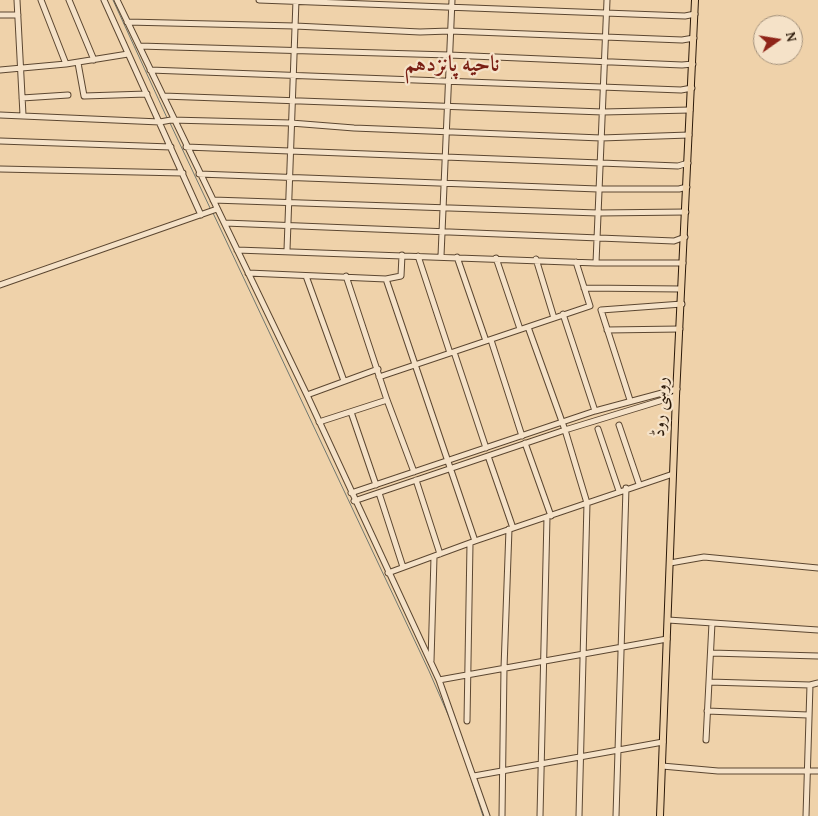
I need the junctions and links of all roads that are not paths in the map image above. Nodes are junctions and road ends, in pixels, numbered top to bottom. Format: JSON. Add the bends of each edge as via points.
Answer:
{"nodes":[{"id":1,"x":17,"y":0,"type":"edge"},
{"id":2,"x":41,"y":0,"type":"edge"},
{"id":3,"x":69,"y":0,"type":"edge"},
{"id":4,"x":104,"y":0,"type":"edge"},
{"id":5,"x":117,"y":0,"type":"edge"},
{"id":6,"x":259,"y":0,"type":"edge"},
{"id":7,"x":452,"y":0,"type":"edge"},
{"id":8,"x":607,"y":0,"type":"edge"},
{"id":9,"x":696,"y":0,"type":"edge"},
{"id":10,"x":296,"y":1,"type":"edge"},
{"id":11,"x":451,"y":8,"type":"junction"},
{"id":12,"x":606,"y":13,"type":"junction"},
{"id":13,"x":18,"y":14,"type":"junction"},
{"id":14,"x":695,"y":14,"type":"junction"},
{"id":15,"x":0,"y":15,"type":"edge"},
{"id":16,"x":127,"y":22,"type":"junction"},
{"id":17,"x":295,"y":26,"type":"junction"},
{"id":18,"x":450,"y":31,"type":"junction"},
{"id":19,"x":606,"y":37,"type":"junction"},
{"id":20,"x":694,"y":38,"type":"junction"},
{"id":21,"x":139,"y":46,"type":"junction"},
{"id":22,"x":294,"y":52,"type":"junction"},
{"id":23,"x":128,"y":54,"type":"junction"},
{"id":24,"x":449,"y":55,"type":"junction"},
{"id":25,"x":94,"y":60,"type":"junction"},
{"id":26,"x":78,"y":62,"type":"junction"},
{"id":27,"x":605,"y":62,"type":"junction"},
{"id":28,"x":66,"y":64,"type":"junction"},
{"id":29,"x":693,"y":64,"type":"junction"},
{"id":30,"x":20,"y":69,"type":"junction"},
{"id":31,"x":0,"y":70,"type":"edge"},
{"id":32,"x":150,"y":70,"type":"junction"},
{"id":33,"x":293,"y":76,"type":"junction"},
{"id":34,"x":449,"y":80,"type":"junction"},
{"id":35,"x":603,"y":87,"type":"junction"},
{"id":36,"x":692,"y":88,"type":"junction"},
{"id":37,"x":147,"y":94,"type":"junction"},
{"id":38,"x":68,"y":95,"type":"dead end"},
{"id":39,"x":163,"y":96,"type":"junction"},
{"id":40,"x":22,"y":98,"type":"junction"},
{"id":41,"x":292,"y":100,"type":"junction"},
{"id":42,"x":447,"y":105,"type":"junction"},
{"id":43,"x":690,"y":110,"type":"junction"},
{"id":44,"x":603,"y":112,"type":"junction"},
{"id":45,"x":0,"y":115,"type":"edge"},
{"id":46,"x":23,"y":115,"type":"junction"},
{"id":47,"x":171,"y":120,"type":"junction"},
{"id":48,"x":160,"y":122,"type":"junction"},
{"id":49,"x":291,"y":123,"type":"junction"},
{"id":50,"x":446,"y":132,"type":"junction"},
{"id":51,"x":689,"y":136,"type":"junction"},
{"id":52,"x":602,"y":138,"type":"junction"},
{"id":53,"x":0,"y":141,"type":"edge"},
{"id":54,"x":171,"y":147,"type":"junction"},
{"id":55,"x":186,"y":147,"type":"junction"},
{"id":56,"x":290,"y":151,"type":"junction"},
{"id":57,"x":445,"y":156,"type":"junction"},
{"id":58,"x":601,"y":163,"type":"junction"},
{"id":59,"x":688,"y":163,"type":"junction"},
{"id":60,"x":0,"y":169,"type":"edge"},
{"id":61,"x":183,"y":173,"type":"junction"},
{"id":62,"x":199,"y":174,"type":"junction"},
{"id":63,"x":289,"y":177,"type":"junction"},
{"id":64,"x":444,"y":182,"type":"junction"},
{"id":65,"x":687,"y":187,"type":"junction"},
{"id":66,"x":598,"y":189,"type":"junction"},
{"id":67,"x":213,"y":200,"type":"junction"},
{"id":68,"x":288,"y":202,"type":"junction"},
{"id":69,"x":443,"y":206,"type":"junction"},
{"id":70,"x":216,"y":210,"type":"junction"},
{"id":71,"x":686,"y":212,"type":"junction"},
{"id":72,"x":598,"y":213,"type":"junction"},
{"id":73,"x":202,"y":215,"type":"junction"},
{"id":74,"x":225,"y":223,"type":"junction"},
{"id":75,"x":288,"y":226,"type":"junction"},
{"id":76,"x":442,"y":233,"type":"junction"},
{"id":77,"x":685,"y":236,"type":"junction"},
{"id":78,"x":597,"y":238,"type":"junction"},
{"id":79,"x":237,"y":250,"type":"junction"},
{"id":80,"x":287,"y":250,"type":"junction"},
{"id":81,"x":402,"y":255,"type":"junction"},
{"id":82,"x":418,"y":256,"type":"junction"},
{"id":83,"x":441,"y":256,"type":"junction"},
{"id":84,"x":457,"y":257,"type":"junction"},
{"id":85,"x":496,"y":258,"type":"junction"},
{"id":86,"x":536,"y":259,"type":"junction"},
{"id":87,"x":576,"y":262,"type":"junction"},
{"id":88,"x":684,"y":262,"type":"junction"},
{"id":89,"x":596,"y":263,"type":"junction"},
{"id":90,"x":248,"y":274,"type":"junction"},
{"id":91,"x":306,"y":276,"type":"junction"},
{"id":92,"x":346,"y":276,"type":"junction"},
{"id":93,"x":386,"y":279,"type":"junction"},
{"id":94,"x":0,"y":286,"type":"edge"},
{"id":95,"x":584,"y":288,"type":"junction"},
{"id":96,"x":682,"y":288,"type":"junction"},
{"id":97,"x":682,"y":304,"type":"junction"},
{"id":98,"x":563,"y":314,"type":"junction"},
{"id":99,"x":554,"y":318,"type":"junction"},
{"id":100,"x":528,"y":327,"type":"junction"},
{"id":101,"x":520,"y":329,"type":"junction"},
{"id":102,"x":680,"y":329,"type":"junction"},
{"id":103,"x":607,"y":330,"type":"junction"},
{"id":104,"x":489,"y":340,"type":"junction"},
{"id":105,"x":452,"y":353,"type":"junction"},
{"id":106,"x":416,"y":365,"type":"junction"},
{"id":107,"x":378,"y":369,"type":"junction"},
{"id":108,"x":379,"y":377,"type":"junction"},
{"id":109,"x":344,"y":381,"type":"junction"},
{"id":110,"x":676,"y":392,"type":"junction"},
{"id":111,"x":307,"y":395,"type":"junction"},
{"id":112,"x":387,"y":400,"type":"junction"},
{"id":113,"x":630,"y":400,"type":"junction"},
{"id":114,"x":595,"y":411,"type":"junction"},
{"id":115,"x":351,"y":412,"type":"junction"},
{"id":116,"x":319,"y":422,"type":"junction"},
{"id":117,"x":562,"y":423,"type":"junction"},
{"id":118,"x":619,"y":425,"type":"dead end"},
{"id":119,"x":598,"y":429,"type":"dead end"},
{"id":120,"x":565,"y":430,"type":"junction"},
{"id":121,"x":522,"y":436,"type":"junction"},
{"id":122,"x":525,"y":443,"type":"junction"},
{"id":123,"x":486,"y":448,"type":"junction"},
{"id":124,"x":488,"y":456,"type":"junction"},
{"id":125,"x":449,"y":462,"type":"junction"},
{"id":126,"x":452,"y":469,"type":"junction"},
{"id":127,"x":414,"y":472,"type":"junction"},
{"id":128,"x":674,"y":474,"type":"junction"},
{"id":129,"x":416,"y":480,"type":"junction"},
{"id":130,"x":639,"y":484,"type":"junction"},
{"id":131,"x":376,"y":485,"type":"junction"},
{"id":132,"x":626,"y":488,"type":"junction"},
{"id":133,"x":619,"y":491,"type":"junction"},
{"id":134,"x":351,"y":493,"type":"junction"},
{"id":135,"x":379,"y":493,"type":"junction"},
{"id":136,"x":354,"y":501,"type":"junction"},
{"id":137,"x":587,"y":503,"type":"junction"},
{"id":138,"x":549,"y":517,"type":"junction"},
{"id":139,"x":511,"y":529,"type":"junction"},
{"id":140,"x":472,"y":542,"type":"junction"},
{"id":141,"x":437,"y":555,"type":"junction"},
{"id":142,"x":670,"y":563,"type":"junction"},
{"id":143,"x":403,"y":567,"type":"junction"},
{"id":144,"x":818,"y":568,"type":"edge"},
{"id":145,"x":388,"y":573,"type":"junction"},
{"id":146,"x":668,"y":620,"type":"junction"},
{"id":147,"x":712,"y":623,"type":"junction"},
{"id":148,"x":818,"y":630,"type":"edge"},
{"id":149,"x":667,"y":640,"type":"junction"},
{"id":150,"x":622,"y":647,"type":"junction"},
{"id":151,"x":711,"y":653,"type":"junction"},
{"id":152,"x":583,"y":654,"type":"junction"},
{"id":153,"x":818,"y":656,"type":"edge"},
{"id":154,"x":545,"y":661,"type":"junction"},
{"id":155,"x":431,"y":663,"type":"junction"},
{"id":156,"x":504,"y":668,"type":"junction"},
{"id":157,"x":467,"y":675,"type":"junction"},
{"id":158,"x":439,"y":680,"type":"junction"},
{"id":159,"x":709,"y":682,"type":"junction"},
{"id":160,"x":818,"y":683,"type":"edge"},
{"id":161,"x":810,"y":685,"type":"junction"},
{"id":162,"x":707,"y":711,"type":"junction"},
{"id":163,"x":808,"y":715,"type":"junction"},
{"id":164,"x":467,"y":721,"type":"dead end"},
{"id":165,"x":706,"y":740,"type":"dead end"},
{"id":166,"x":662,"y":742,"type":"junction"},
{"id":167,"x":618,"y":751,"type":"junction"},
{"id":168,"x":579,"y":758,"type":"junction"},
{"id":169,"x":540,"y":765,"type":"junction"},
{"id":170,"x":662,"y":766,"type":"junction"},
{"id":171,"x":807,"y":771,"type":"junction"},
{"id":172,"x":818,"y":771,"type":"edge"},
{"id":173,"x":503,"y":772,"type":"junction"},
{"id":174,"x":474,"y":776,"type":"junction"},
{"id":175,"x":487,"y":816,"type":"edge"},
{"id":176,"x":502,"y":816,"type":"edge"},
{"id":177,"x":540,"y":816,"type":"edge"},
{"id":178,"x":579,"y":816,"type":"edge"},
{"id":179,"x":616,"y":816,"type":"edge"},
{"id":180,"x":660,"y":816,"type":"edge"},
{"id":181,"x":806,"y":816,"type":"edge"}],
"edges":[{"from":1,"to":13,"type":"street"},
{"from":2,"to":28,"type":"street"},
{"from":3,"to":25,"type":"street"},
{"from":4,"to":23,"type":"street"},
{"from":5,"to":16,"type":"street"},
{"from":6,"to":10,"type":"street"},
{"from":7,"to":11,"type":"street"},
{"from":8,"to":12,"type":"street"},
{"from":9,"to":14,"type":"main road","name":"روسی روڈ"},
{"from":10,"to":11,"type":"street"},
{"from":10,"to":17,"type":"street"},
{"from":11,"to":12,"type":"street"},
{"from":11,"to":18,"type":"street"},
{"from":12,"to":14,"type":"street"},
{"from":12,"to":19,"type":"street"},
{"from":13,"to":15,"type":"street"},
{"from":13,"to":30,"type":"street"},
{"from":14,"to":20,"type":"main road","name":"روسی روڈ"},
{"from":16,"to":17,"type":"street"},
{"from":16,"to":21,"type":"street"},
{"from":17,"to":18,"type":"street"},
{"from":17,"to":22,"type":"street"},
{"from":18,"to":19,"type":"street"},
{"from":18,"to":24,"type":"street"},
{"from":19,"to":20,"type":"street"},
{"from":19,"to":27,"type":"street"},
{"from":20,"to":29,"type":"main road","name":"روسی روڈ"},
{"from":21,"to":22,"type":"street"},
{"from":21,"to":32,"type":"street"},
{"from":22,"to":24,"type":"street"},
{"from":22,"to":33,"type":"street"},
{"from":23,"to":25,"type":"street"},
{"from":23,"to":37,"type":"street"},
{"from":24,"to":27,"type":"street"},
{"from":24,"to":34,"type":"street"},
{"from":25,"to":26,"type":"street"},
{"from":26,"to":28,"type":"street"},
{"from":26,"to":37,"type":"street","via":[[84,96]]},
{"from":27,"to":29,"type":"street"},
{"from":27,"to":35,"type":"street"},
{"from":28,"to":30,"type":"street"},
{"from":29,"to":36,"type":"main road","name":"روسی روڈ"},
{"from":30,"to":31,"type":"street"},
{"from":30,"to":40,"type":"street"},
{"from":32,"to":33,"type":"street"},
{"from":32,"to":39,"type":"street"},
{"from":33,"to":34,"type":"street"},
{"from":33,"to":41,"type":"street"},
{"from":34,"to":35,"type":"street"},
{"from":34,"to":42,"type":"street"},
{"from":35,"to":36,"type":"street"},
{"from":35,"to":44,"type":"street"},
{"from":36,"to":43,"type":"main road","name":"روسی روڈ"},
{"from":37,"to":48,"type":"street"},
{"from":38,"to":40,"type":"street"},
{"from":39,"to":41,"type":"street"},
{"from":39,"to":47,"type":"street"},
{"from":40,"to":46,"type":"street"},
{"from":41,"to":42,"type":"street"},
{"from":41,"to":49,"type":"street"},
{"from":42,"to":44,"type":"street"},
{"from":42,"to":50,"type":"street"},
{"from":43,"to":44,"type":"street"},
{"from":43,"to":51,"type":"main road","name":"روسی روڈ"},
{"from":44,"to":52,"type":"street"},
{"from":45,"to":46,"type":"street"},
{"from":46,"to":48,"type":"street"},
{"from":47,"to":48,"type":"street"},
{"from":47,"to":49,"type":"street"},
{"from":47,"to":55,"type":"street"},
{"from":48,"to":54,"type":"street"},
{"from":49,"to":50,"type":"street"},
{"from":49,"to":56,"type":"street"},
{"from":50,"to":52,"type":"street"},
{"from":50,"to":57,"type":"street"},
{"from":51,"to":52,"type":"street"},
{"from":51,"to":59,"type":"main road","name":"روسی روڈ"},
{"from":52,"to":58,"type":"street"},
{"from":53,"to":54,"type":"street"},
{"from":54,"to":61,"type":"street"},
{"from":55,"to":56,"type":"street"},
{"from":55,"to":62,"type":"street"},
{"from":56,"to":57,"type":"street"},
{"from":56,"to":63,"type":"street"},
{"from":57,"to":58,"type":"street"},
{"from":57,"to":64,"type":"street"},
{"from":58,"to":59,"type":"street","via":[[678,166]]},
{"from":58,"to":66,"type":"street"},
{"from":59,"to":65,"type":"main road","name":"روسی روڈ"},
{"from":60,"to":61,"type":"street"},
{"from":61,"to":73,"type":"street"},
{"from":62,"to":63,"type":"street"},
{"from":62,"to":67,"type":"street"},
{"from":63,"to":64,"type":"street"},
{"from":63,"to":68,"type":"street"},
{"from":64,"to":66,"type":"street"},
{"from":64,"to":69,"type":"street"},
{"from":65,"to":66,"type":"street"},
{"from":65,"to":71,"type":"main road","name":"روسی روڈ"},
{"from":66,"to":72,"type":"street"},
{"from":67,"to":68,"type":"street"},
{"from":67,"to":70,"type":"street"},
{"from":68,"to":69,"type":"street"},
{"from":68,"to":75,"type":"street"},
{"from":69,"to":72,"type":"street"},
{"from":69,"to":76,"type":"street"},
{"from":70,"to":73,"type":"street"},
{"from":70,"to":74,"type":"street"},
{"from":71,"to":72,"type":"street"},
{"from":71,"to":77,"type":"main road","name":"روسی روڈ"},
{"from":72,"to":78,"type":"street"},
{"from":73,"to":94,"type":"street"},
{"from":74,"to":75,"type":"street"},
{"from":74,"to":79,"type":"street"},
{"from":75,"to":76,"type":"street"},
{"from":75,"to":80,"type":"street"},
{"from":76,"to":78,"type":"street"},
{"from":76,"to":83,"type":"street"},
{"from":77,"to":78,"type":"street","via":[[674,241]]},
{"from":77,"to":88,"type":"main road","name":"روسی روڈ"},
{"from":78,"to":89,"type":"street"},
{"from":79,"to":80,"type":"street"},
{"from":79,"to":90,"type":"street"},
{"from":80,"to":81,"type":"street"},
{"from":81,"to":82,"type":"street"},
{"from":81,"to":93,"type":"street","via":[[401,276]]},
{"from":82,"to":83,"type":"street"},
{"from":82,"to":105,"type":"street"},
{"from":83,"to":84,"type":"street"},
{"from":84,"to":85,"type":"street"},
{"from":84,"to":104,"type":"street"},
{"from":85,"to":86,"type":"street"},
{"from":85,"to":101,"type":"street"},
{"from":86,"to":87,"type":"street"},
{"from":86,"to":99,"type":"street"},
{"from":87,"to":89,"type":"street"},
{"from":87,"to":95,"type":"street"},
{"from":88,"to":89,"type":"street"},
{"from":88,"to":96,"type":"main road","name":"روسی روڈ"},
{"from":90,"to":91,"type":"street"},
{"from":90,"to":111,"type":"street"},
{"from":91,"to":92,"type":"street"},
{"from":91,"to":109,"type":"street"},
{"from":92,"to":93,"type":"street"},
{"from":92,"to":107,"type":"street"},
{"from":93,"to":106,"type":"street"},
{"from":95,"to":96,"type":"street"},
{"from":95,"to":98,"type":"street","via":[[590,306]]},
{"from":96,"to":97,"type":"main road","name":"روسی روڈ"},
{"from":97,"to":102,"type":"main road","name":"روسی روڈ"},
{"from":97,"to":103,"type":"street","via":[[601,310]]},
{"from":98,"to":99,"type":"street"},
{"from":98,"to":114,"type":"street"},
{"from":99,"to":100,"type":"street"},
{"from":100,"to":101,"type":"street"},
{"from":100,"to":117,"type":"street"},
{"from":101,"to":104,"type":"street"},
{"from":102,"to":103,"type":"street"},
{"from":102,"to":110,"type":"main road","name":"روسی روڈ"},
{"from":103,"to":113,"type":"street"},
{"from":104,"to":105,"type":"street"},
{"from":104,"to":121,"type":"street"},
{"from":105,"to":106,"type":"street"},
{"from":105,"to":123,"type":"street"},
{"from":106,"to":108,"type":"street"},
{"from":106,"to":125,"type":"street"},
{"from":107,"to":108,"type":"street"},
{"from":107,"to":109,"type":"street"},
{"from":108,"to":112,"type":"street"},
{"from":109,"to":111,"type":"street"},
{"from":110,"to":113,"type":"street"},
{"from":110,"to":120,"type":"street"},
{"from":110,"to":128,"type":"main road","name":"روسی روڈ"},
{"from":111,"to":116,"type":"street"},
{"from":112,"to":115,"type":"street"},
{"from":112,"to":127,"type":"street"},
{"from":113,"to":114,"type":"street"},
{"from":114,"to":117,"type":"street"},
{"from":115,"to":116,"type":"street"},
{"from":115,"to":131,"type":"street"},
{"from":116,"to":134,"type":"street"},
{"from":117,"to":120,"type":"street"},
{"from":117,"to":121,"type":"street"},
{"from":118,"to":130,"type":"street"},
{"from":119,"to":133,"type":"street"},
{"from":120,"to":122,"type":"street"},
{"from":120,"to":137,"type":"street"},
{"from":121,"to":123,"type":"street"},
{"from":122,"to":124,"type":"street"},
{"from":122,"to":138,"type":"street"},
{"from":123,"to":125,"type":"street"},
{"from":124,"to":126,"type":"street"},
{"from":124,"to":139,"type":"street"},
{"from":125,"to":126,"type":"street"},
{"from":125,"to":127,"type":"street"},
{"from":126,"to":129,"type":"street"},
{"from":126,"to":140,"type":"street"},
{"from":127,"to":131,"type":"street"},
{"from":128,"to":130,"type":"street"},
{"from":128,"to":142,"type":"main road","name":"روسی روڈ"},
{"from":129,"to":135,"type":"street"},
{"from":129,"to":141,"type":"street"},
{"from":130,"to":132,"type":"street"},
{"from":131,"to":134,"type":"street"},
{"from":132,"to":133,"type":"street"},
{"from":132,"to":150,"type":"street"},
{"from":133,"to":137,"type":"street"},
{"from":134,"to":136,"type":"street"},
{"from":135,"to":136,"type":"street"},
{"from":135,"to":143,"type":"street"},
{"from":136,"to":145,"type":"street"},
{"from":137,"to":138,"type":"street"},
{"from":137,"to":152,"type":"street"},
{"from":138,"to":139,"type":"street"},
{"from":138,"to":154,"type":"street"},
{"from":139,"to":140,"type":"street"},
{"from":139,"to":156,"type":"street"},
{"from":140,"to":141,"type":"street"},
{"from":140,"to":157,"type":"street"},
{"from":141,"to":143,"type":"street"},
{"from":141,"to":155,"type":"street"},
{"from":142,"to":144,"type":"street","via":[[704,557]]},
{"from":142,"to":146,"type":"main road","name":"روسی روڈ"},
{"from":143,"to":145,"type":"street"},
{"from":145,"to":155,"type":"street"},
{"from":146,"to":147,"type":"street"},
{"from":146,"to":149,"type":"main road","name":"روسی روڈ"},
{"from":147,"to":148,"type":"street"},
{"from":147,"to":151,"type":"street"},
{"from":149,"to":150,"type":"street"},
{"from":149,"to":166,"type":"main road","name":"روسی روڈ"},
{"from":150,"to":152,"type":"street"},
{"from":150,"to":167,"type":"street"},
{"from":151,"to":153,"type":"street"},
{"from":151,"to":159,"type":"street"},
{"from":152,"to":154,"type":"street"},
{"from":152,"to":168,"type":"street"},
{"from":154,"to":156,"type":"street"},
{"from":154,"to":169,"type":"street"},
{"from":155,"to":158,"type":"street"},
{"from":156,"to":157,"type":"street"},
{"from":156,"to":173,"type":"street"},
{"from":157,"to":158,"type":"street"},
{"from":157,"to":164,"type":"street"},
{"from":158,"to":174,"type":"street"},
{"from":159,"to":161,"type":"street"},
{"from":159,"to":162,"type":"street"},
{"from":160,"to":161,"type":"street"},
{"from":161,"to":163,"type":"street"},
{"from":162,"to":163,"type":"street"},
{"from":162,"to":165,"type":"street"},
{"from":163,"to":171,"type":"street"},
{"from":166,"to":167,"type":"street"},
{"from":166,"to":170,"type":"main road","name":"روسی روڈ"},
{"from":167,"to":168,"type":"street"},
{"from":167,"to":179,"type":"street"},
{"from":168,"to":169,"type":"street"},
{"from":168,"to":178,"type":"street"},
{"from":169,"to":173,"type":"street"},
{"from":169,"to":177,"type":"street"},
{"from":170,"to":171,"type":"street","via":[[718,771]]},
{"from":170,"to":180,"type":"main road","name":"روسی روڈ"},
{"from":171,"to":172,"type":"street"},
{"from":171,"to":181,"type":"street"},
{"from":173,"to":174,"type":"street"},
{"from":173,"to":176,"type":"street"},
{"from":174,"to":175,"type":"street"}]}
